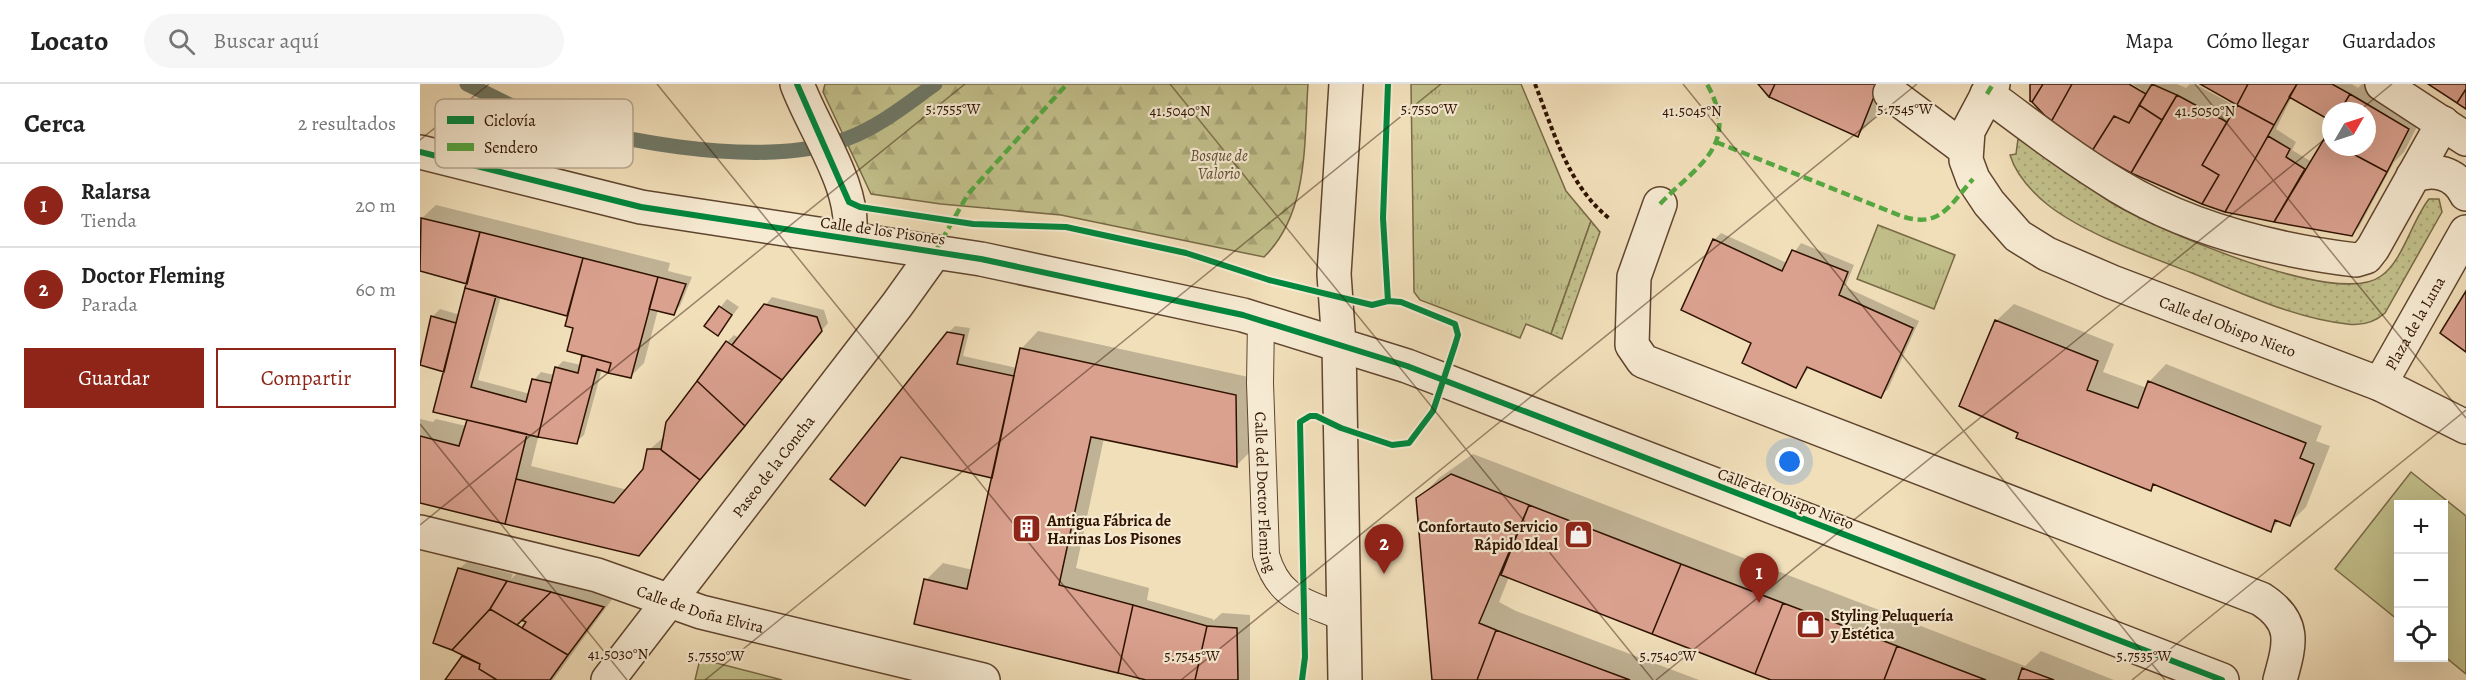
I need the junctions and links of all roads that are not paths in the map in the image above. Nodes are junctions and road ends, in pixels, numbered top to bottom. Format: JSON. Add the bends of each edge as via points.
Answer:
{"nodes":[{"id":1,"x":1346,"y":84,"type":"edge"},
{"id":2,"x":2382,"y":84,"type":"edge"},
{"id":3,"x":1990,"y":89,"type":"edge"},
{"id":4,"x":1890,"y":93,"type":"dead end"},
{"id":5,"x":802,"y":96,"type":"edge"},
{"id":6,"x":2455,"y":131,"type":"edge"},
{"id":7,"x":1965,"y":149,"type":"junction"},
{"id":8,"x":420,"y":152,"type":"edge"},
{"id":9,"x":435,"y":156,"type":"edge"},
{"id":10,"x":484,"y":168,"type":"edge"},
{"id":11,"x":2413,"y":176,"type":"junction"},
{"id":12,"x":2466,"y":194,"type":"edge"},
{"id":13,"x":1660,"y":204,"type":"dead end"},
{"id":14,"x":2466,"y":232,"type":"edge"},
{"id":15,"x":849,"y":238,"type":"junction"},
{"id":16,"x":935,"y":252,"type":"junction"},
{"id":17,"x":1262,"y":321,"type":"junction"},
{"id":18,"x":1339,"y":345,"type":"junction"},
{"id":19,"x":2380,"y":384,"type":"junction"},
{"id":20,"x":2466,"y":427,"type":"edge"},
{"id":21,"x":420,"y":531,"type":"edge"},
{"id":22,"x":669,"y":601,"type":"junction"},
{"id":23,"x":1344,"y":618,"type":"junction"},
{"id":24,"x":608,"y":680,"type":"edge"},
{"id":25,"x":983,"y":680,"type":"edge"},
{"id":26,"x":1345,"y":680,"type":"edge"},
{"id":27,"x":2222,"y":680,"type":"edge"},
{"id":28,"x":2280,"y":680,"type":"edge"}],
"edges":[{"from":1,"to":18,"type":"street","via":[[1334,274]]},
{"from":2,"to":6,"type":"street"},
{"from":3,"to":7,"type":"street","via":[[1968,131]]},
{"from":3,"to":11,"type":"street","via":[[2120,187],[2219,231],[2279,247],[2361,259],[2373,248]]},
{"from":4,"to":7,"type":"street"},
{"from":5,"to":15,"type":"street","via":[[847,194],[852,223]]},
{"from":6,"to":11,"type":"street"},
{"from":7,"to":19,"type":"street","name":"Calle del Obispo Nieto","via":[[1973,179],[1989,203],[2033,247],[2151,297]]},
{"from":8,"to":9,"type":"street","name":"Calle de los Pisones"},
{"from":10,"to":15,"type":"street","name":"Calle de los Pisones","via":[[641,207]]},
{"from":11,"to":12,"type":"street","via":[[2425,172],[2446,174]]},
{"from":13,"to":28,"type":"street","via":[[1635,272],[1631,334],[1632,345],[1643,361],[2261,599],[2286,623],[2289,644]]},
{"from":14,"to":19,"type":"street","name":"Plaza de la Luna"},
{"from":15,"to":16,"type":"street","name":"Calle de los Pisones"},
{"from":16,"to":17,"type":"street","name":"Calle de los Pisones","via":[[1208,306]]},
{"from":16,"to":22,"type":"street","name":"Paseo de la Concha"},
{"from":17,"to":18,"type":"street","name":"Calle de los Pisones"},
{"from":17,"to":23,"type":"lane","name":"Calle del Doctor Fleming","via":[[1260,383],[1266,555],[1281,588]]},
{"from":18,"to":23,"type":"street"},
{"from":18,"to":27,"type":"street","name":"Calle del Obispo Nieto","via":[[1415,369]]},
{"from":19,"to":20,"type":"street","name":"Calle del Obispo Nieto"},
{"from":21,"to":22,"type":"street","name":"Calle de Doña Elvira","via":[[597,575]]},
{"from":22,"to":24,"type":"street","name":"Paseo de la Concha"},
{"from":22,"to":25,"type":"street","name":"Calle de Doña Elvira"},
{"from":23,"to":26,"type":"street"}]}
